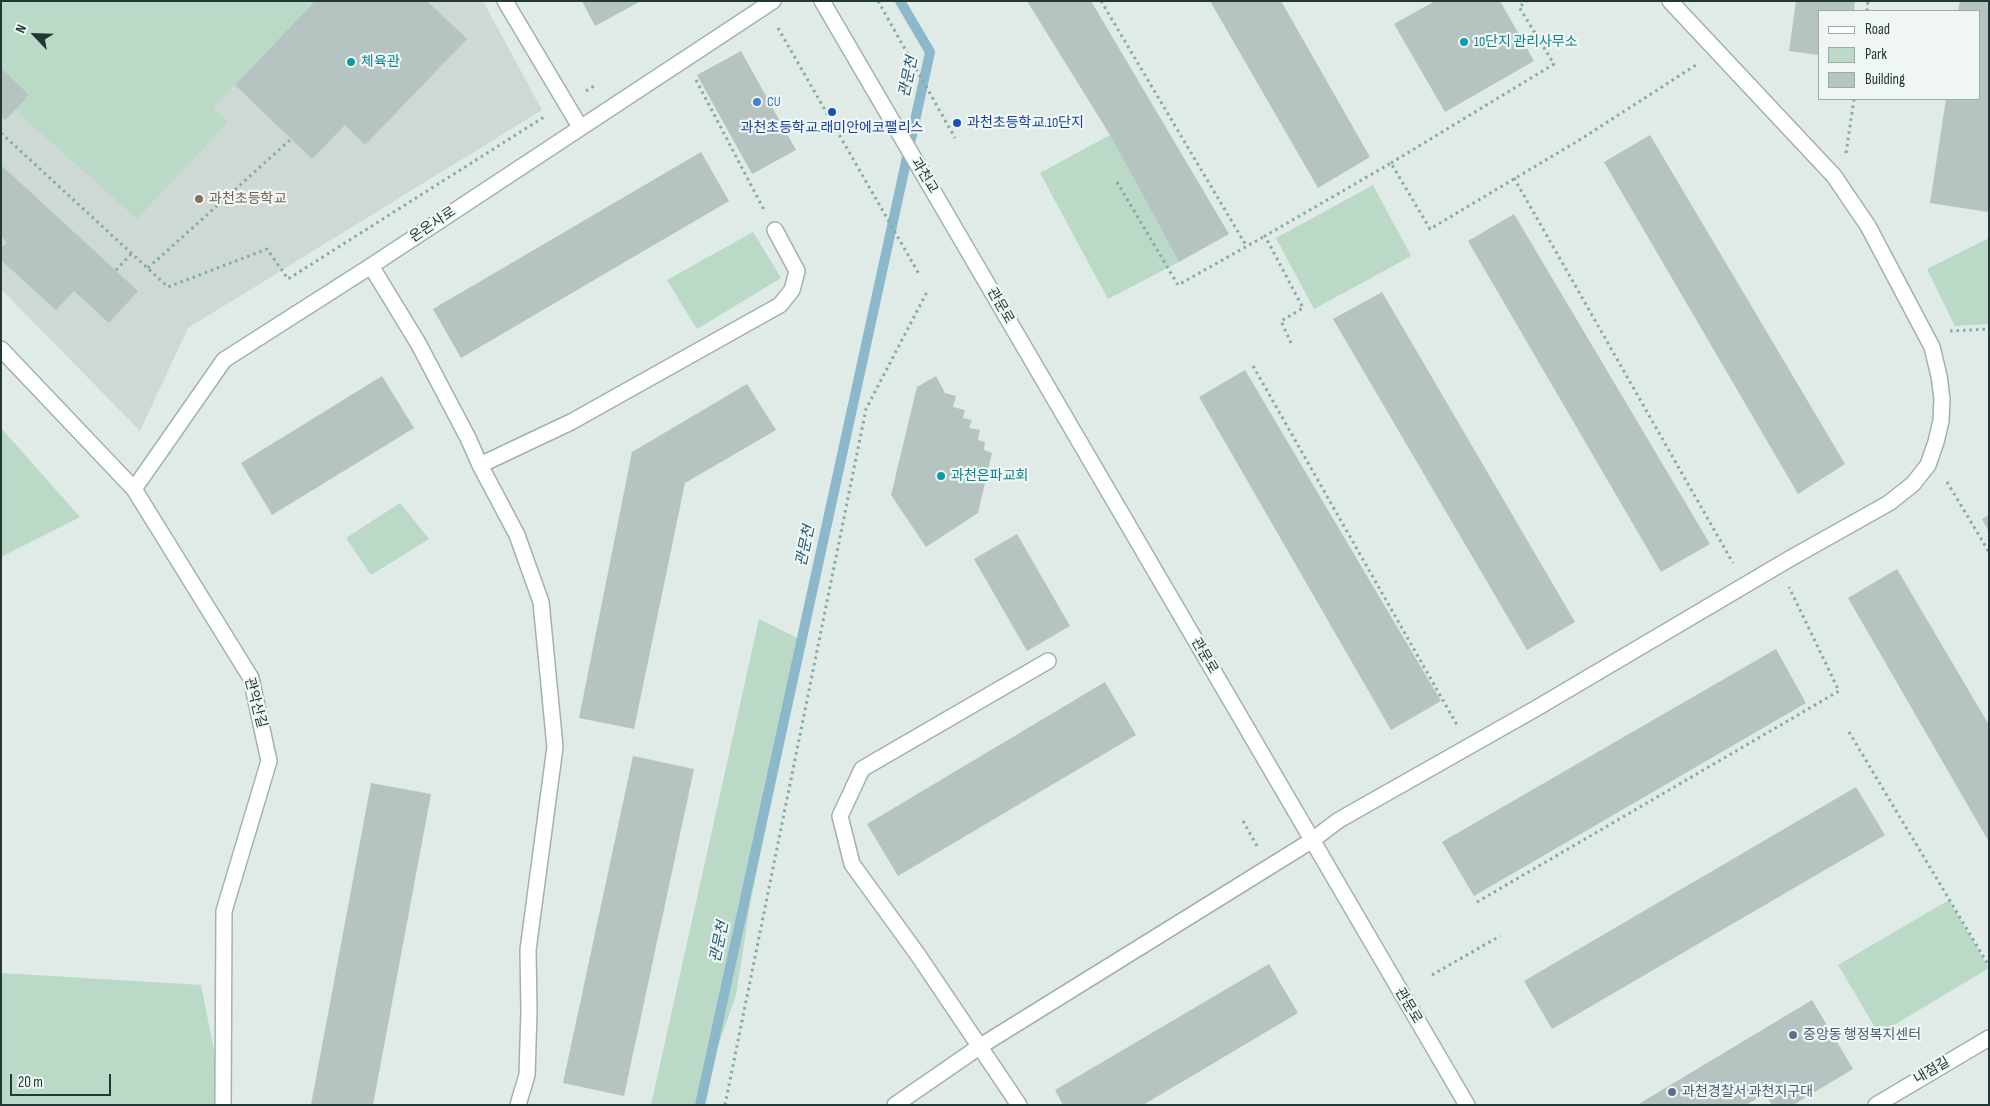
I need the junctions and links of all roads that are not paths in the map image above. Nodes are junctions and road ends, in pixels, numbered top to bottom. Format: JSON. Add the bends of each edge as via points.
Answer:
{"nodes":[{"id":1,"x":505,"y":1,"type":"edge"},
{"id":2,"x":822,"y":1,"type":"edge"},
{"id":3,"x":1670,"y":1,"type":"edge"},
{"id":4,"x":769,"y":4,"type":"edge"},
{"id":5,"x":580,"y":127,"type":"junction"},
{"id":6,"x":942,"y":207,"type":"joint"},
{"id":7,"x":775,"y":230,"type":"road end"},
{"id":8,"x":371,"y":266,"type":"junction"},
{"id":9,"x":1,"y":349,"type":"edge"},
{"id":10,"x":480,"y":465,"type":"junction"},
{"id":11,"x":134,"y":489,"type":"junction"},
{"id":12,"x":1048,"y":660,"type":"dead end"},
{"id":13,"x":1311,"y":841,"type":"junction"},
{"id":14,"x":1989,"y":1038,"type":"edge"},
{"id":15,"x":979,"y":1046,"type":"junction"},
{"id":16,"x":223,"y":1105,"type":"edge"},
{"id":17,"x":518,"y":1105,"type":"edge"},
{"id":18,"x":894,"y":1105,"type":"edge"},
{"id":19,"x":1018,"y":1105,"type":"edge"},
{"id":20,"x":1467,"y":1105,"type":"edge"},
{"id":21,"x":1876,"y":1105,"type":"edge"}],
"edges":[{"from":1,"to":5,"type":"street"},
{"from":2,"to":6,"type":"street","name":"과천교"},
{"from":3,"to":13,"type":"street","via":[[1834,176],[1868,226],[1932,347],[1942,399],[1941,421],[1928,465],[1889,504],[1339,820]]},
{"from":4,"to":5,"type":"street","name":"온온사로"},
{"from":5,"to":8,"type":"street","name":"온온사로"},
{"from":6,"to":13,"type":"street","name":"관문로"},
{"from":7,"to":10,"type":"street","via":[[797,271],[792,290],[780,305],[571,422]]},
{"from":8,"to":10,"type":"street","via":[[418,343]]},
{"from":8,"to":11,"type":"street","name":"온온사로","via":[[224,360]]},
{"from":9,"to":11,"type":"street","name":"관악산길"},
{"from":10,"to":17,"type":"street","via":[[517,535],[541,602],[555,747],[528,950],[527,1075]]},
{"from":11,"to":16,"type":"street","name":"관악산길","via":[[251,678],[269,761],[224,911]]},
{"from":12,"to":15,"type":"street","via":[[862,768],[840,816],[852,864]]},
{"from":13,"to":15,"type":"street"},
{"from":13,"to":20,"type":"street","name":"관문로"},
{"from":14,"to":21,"type":"street","name":"내점길"},
{"from":15,"to":18,"type":"street"},
{"from":15,"to":19,"type":"street"}]}
